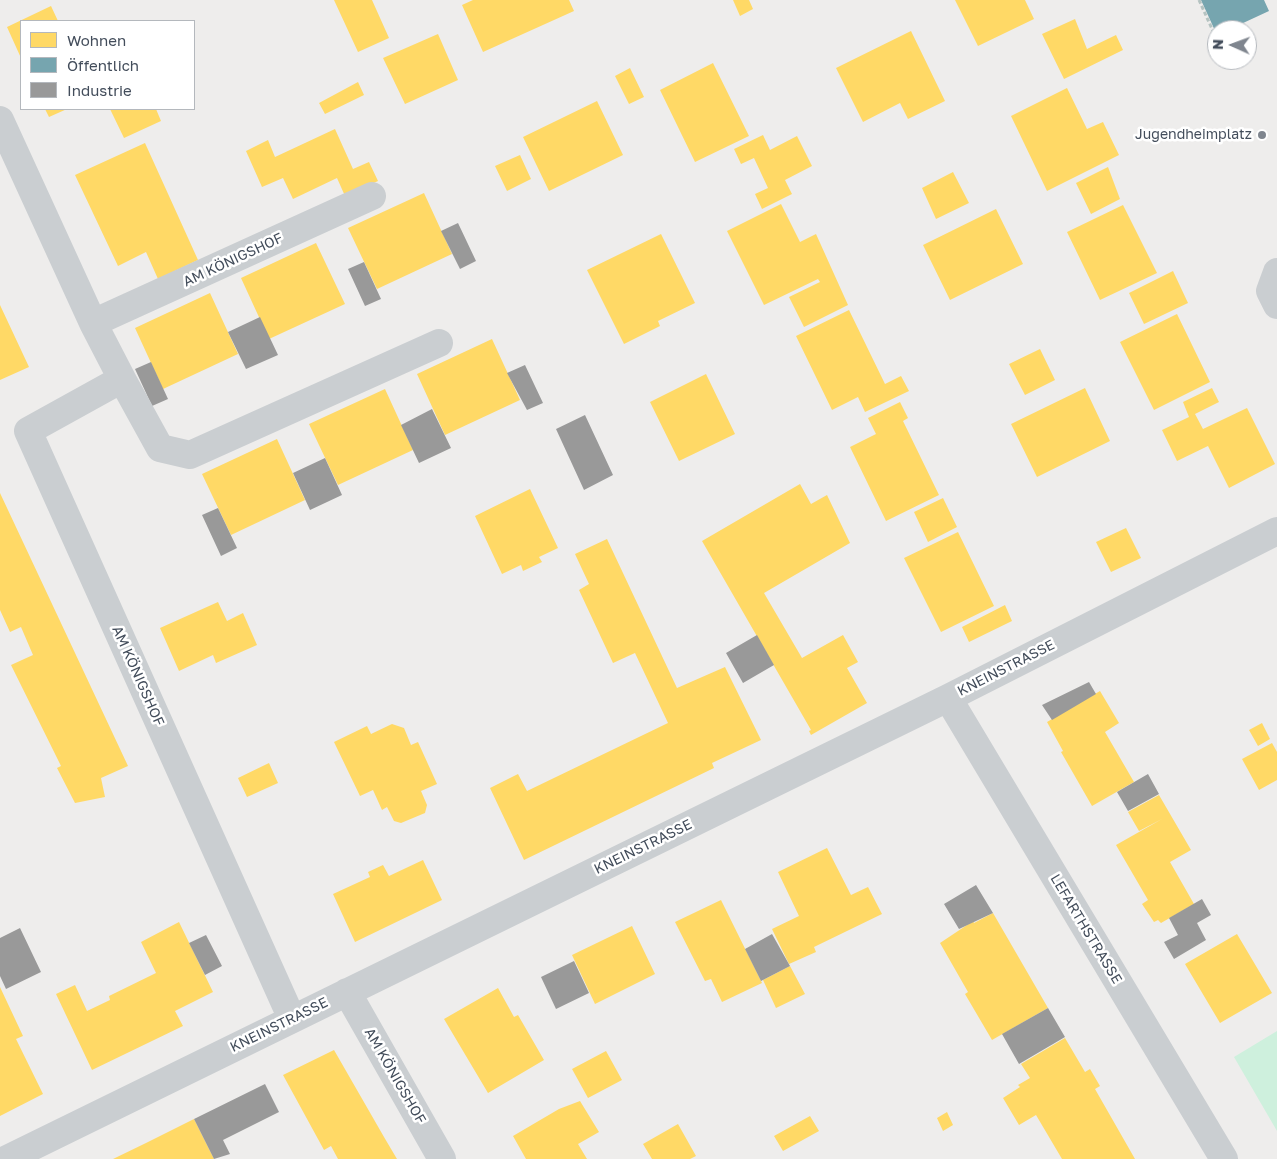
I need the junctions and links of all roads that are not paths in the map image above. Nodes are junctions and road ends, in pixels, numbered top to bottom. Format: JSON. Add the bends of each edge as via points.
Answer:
{"nodes":[{"id":1,"x":0,"y":120,"type":"edge"},
{"id":2,"x":372,"y":196,"type":"dead end"},
{"id":3,"x":1277,"y":272,"type":"edge"},
{"id":4,"x":1277,"y":305,"type":"edge"},
{"id":5,"x":93,"y":323,"type":"junction"},
{"id":6,"x":439,"y":344,"type":"dead end"},
{"id":7,"x":122,"y":379,"type":"junction"},
{"id":8,"x":1277,"y":531,"type":"edge"},
{"id":9,"x":948,"y":698,"type":"junction"},
{"id":10,"x":347,"y":992,"type":"junction"},
{"id":11,"x":292,"y":1018,"type":"junction"},
{"id":12,"x":7,"y":1159,"type":"edge"},
{"id":13,"x":442,"y":1159,"type":"edge"},
{"id":14,"x":1224,"y":1159,"type":"edge"}],
"edges":[{"from":1,"to":5,"type":"street"},
{"from":2,"to":5,"type":"street","name":"AM KÖNIGSHOF"},
{"from":3,"to":4,"type":"street","via":[[1270,291]]},
{"from":5,"to":7,"type":"street"},
{"from":6,"to":7,"type":"street","via":[[190,455],[160,448]]},
{"from":7,"to":11,"type":"street","name":"AM KÖNIGSHOF","via":[[28,430]]},
{"from":8,"to":9,"type":"street","name":"KNEINSTRASSE"},
{"from":9,"to":10,"type":"street","name":"KNEINSTRASSE"},
{"from":9,"to":14,"type":"street","name":"LEFARTHSTRASSE"},
{"from":10,"to":11,"type":"street","name":"KNEINSTRASSE"},
{"from":10,"to":13,"type":"street","name":"AM KÖNIGSHOF"},
{"from":11,"to":12,"type":"street","name":"KNEINSTRASSE"}]}
